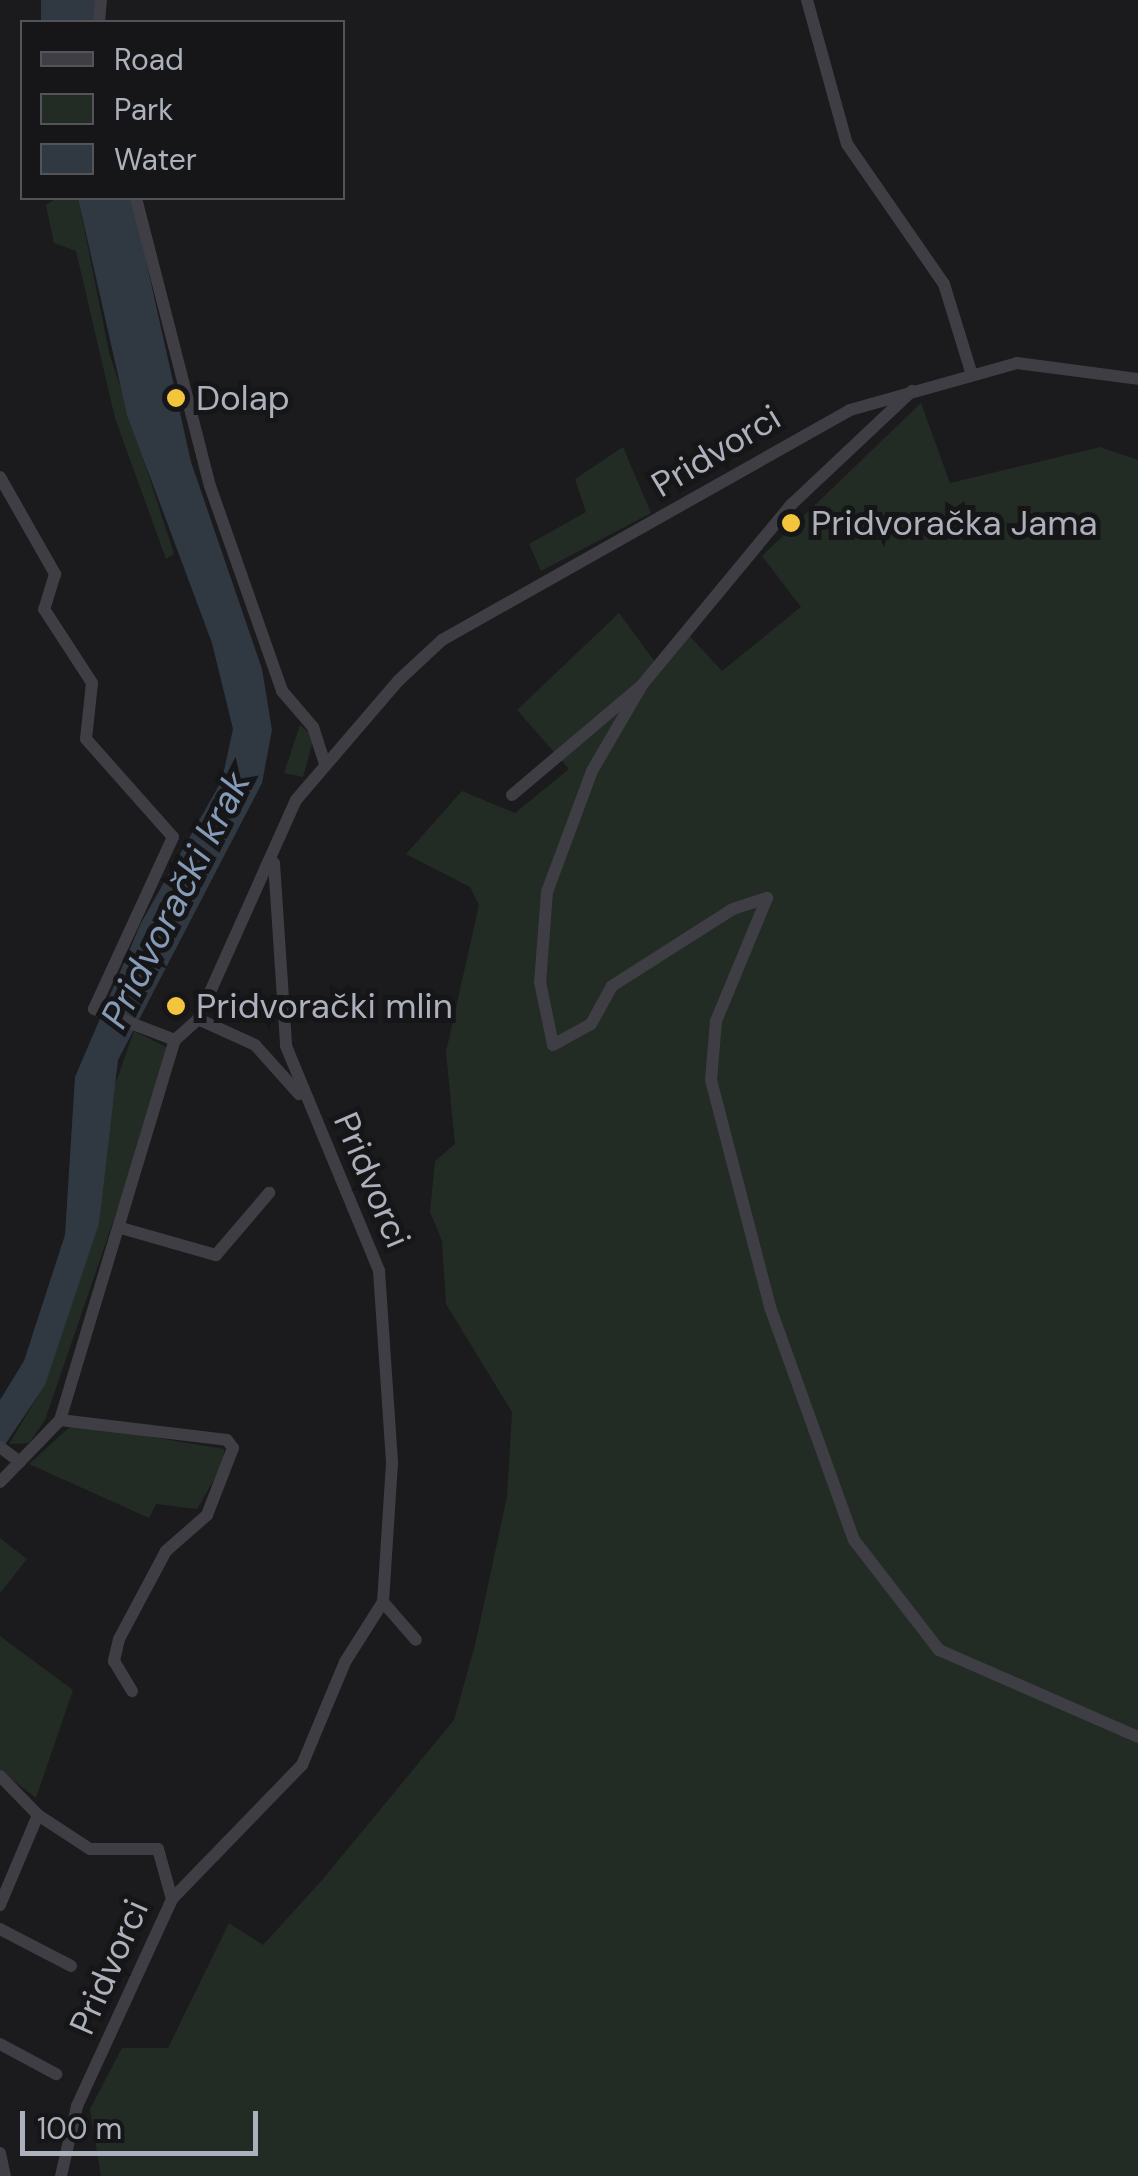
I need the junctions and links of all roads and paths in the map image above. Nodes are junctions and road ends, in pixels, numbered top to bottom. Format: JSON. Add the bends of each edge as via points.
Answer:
{"nodes":[{"id":1,"x":807,"y":0,"type":"edge"},
{"id":2,"x":137,"y":200,"type":"edge"},
{"id":3,"x":971,"y":372,"type":"junction"},
{"id":4,"x":1138,"y":379,"type":"edge"},
{"id":5,"x":918,"y":386,"type":"junction"},
{"id":6,"x":0,"y":477,"type":"edge"},
{"id":7,"x":642,"y":685,"type":"junction"},
{"id":8,"x":325,"y":764,"type":"junction"},
{"id":9,"x":512,"y":795,"type":"dead end"},
{"id":10,"x":274,"y":856,"type":"junction"},
{"id":11,"x":198,"y":1019,"type":"junction"},
{"id":12,"x":176,"y":1040,"type":"junction"},
{"id":13,"x":304,"y":1099,"type":"junction"},
{"id":14,"x":269,"y":1193,"type":"dead end"},
{"id":15,"x":121,"y":1228,"type":"junction"},
{"id":16,"x":60,"y":1420,"type":"junction"},
{"id":17,"x":2,"y":1448,"type":"edge"},
{"id":18,"x":20,"y":1462,"type":"junction"},
{"id":19,"x":0,"y":1482,"type":"edge"},
{"id":20,"x":383,"y":1602,"type":"junction"},
{"id":21,"x":416,"y":1640,"type":"dead end"},
{"id":22,"x":132,"y":1691,"type":"dead end"},
{"id":23,"x":1138,"y":1737,"type":"edge"},
{"id":24,"x":0,"y":1776,"type":"edge"},
{"id":25,"x":38,"y":1815,"type":"junction"},
{"id":26,"x":172,"y":1899,"type":"junction"},
{"id":27,"x":0,"y":1905,"type":"edge"},
{"id":28,"x":0,"y":1929,"type":"edge"},
{"id":29,"x":71,"y":1966,"type":"dead end"},
{"id":30,"x":0,"y":2044,"type":"edge"},
{"id":31,"x":56,"y":2074,"type":"dead end"},
{"id":32,"x":0,"y":2153,"type":"edge"},
{"id":33,"x":5,"y":2176,"type":"edge"},
{"id":34,"x":61,"y":2176,"type":"edge"}],
"edges":[{"from":1,"to":3,"type":"street","via":[[847,144],[944,284]]},
{"from":2,"to":8,"type":"street","via":[[210,486],[282,691],[313,726]]},
{"from":3,"to":4,"type":"street","name":"Pridvorci","via":[[1018,363]]},
{"from":3,"to":5,"type":"street","name":"Pridvorci"},
{"from":5,"to":7,"type":"street","via":[[792,504]]},
{"from":5,"to":8,"type":"street","name":"Pridvorci","via":[[817,426],[578,570],[442,640]]},
{"from":6,"to":12,"type":"street","via":[[50,561],[44,608],[92,683],[86,739],[173,837],[94,1008]]},
{"from":7,"to":9,"type":"street"},
{"from":7,"to":23,"type":"street","via":[[592,771],[547,892],[540,982],[553,1045],[591,1024],[612,986],[733,909],[768,898],[716,1021],[711,1080],[770,1307],[854,1540],[939,1650]]},
{"from":8,"to":10,"type":"street","name":"Pridvorci","via":[[296,800]]},
{"from":10,"to":11,"type":"street","name":"Pridvorci"},
{"from":10,"to":13,"type":"street","name":"Pridvorci","via":[[278,1003]]},
{"from":11,"to":12,"type":"street","name":"Pridvorci"},
{"from":11,"to":13,"type":"street","via":[[254,1045]]},
{"from":12,"to":15,"type":"street"},
{"from":13,"to":20,"type":"street","name":"Pridvorci","via":[[380,1271],[392,1463]]},
{"from":14,"to":15,"type":"street","via":[[216,1255]]},
{"from":15,"to":16,"type":"street"},
{"from":16,"to":18,"type":"street"},
{"from":16,"to":22,"type":"street","via":[[228,1440],[234,1448],[207,1515],[166,1551],[119,1639],[114,1661]]},
{"from":17,"to":18,"type":"street"},
{"from":18,"to":19,"type":"street"},
{"from":20,"to":21,"type":"street"},
{"from":20,"to":26,"type":"street","name":"Pridvorci","via":[[302,1766]]},
{"from":24,"to":25,"type":"street"},
{"from":25,"to":26,"type":"street","via":[[90,1848],[158,1849]]},
{"from":25,"to":27,"type":"street"},
{"from":26,"to":34,"type":"street","name":"Pridvorci","via":[[78,2106]]},
{"from":28,"to":29,"type":"street"},
{"from":30,"to":31,"type":"street"},
{"from":32,"to":33,"type":"street"}]}
